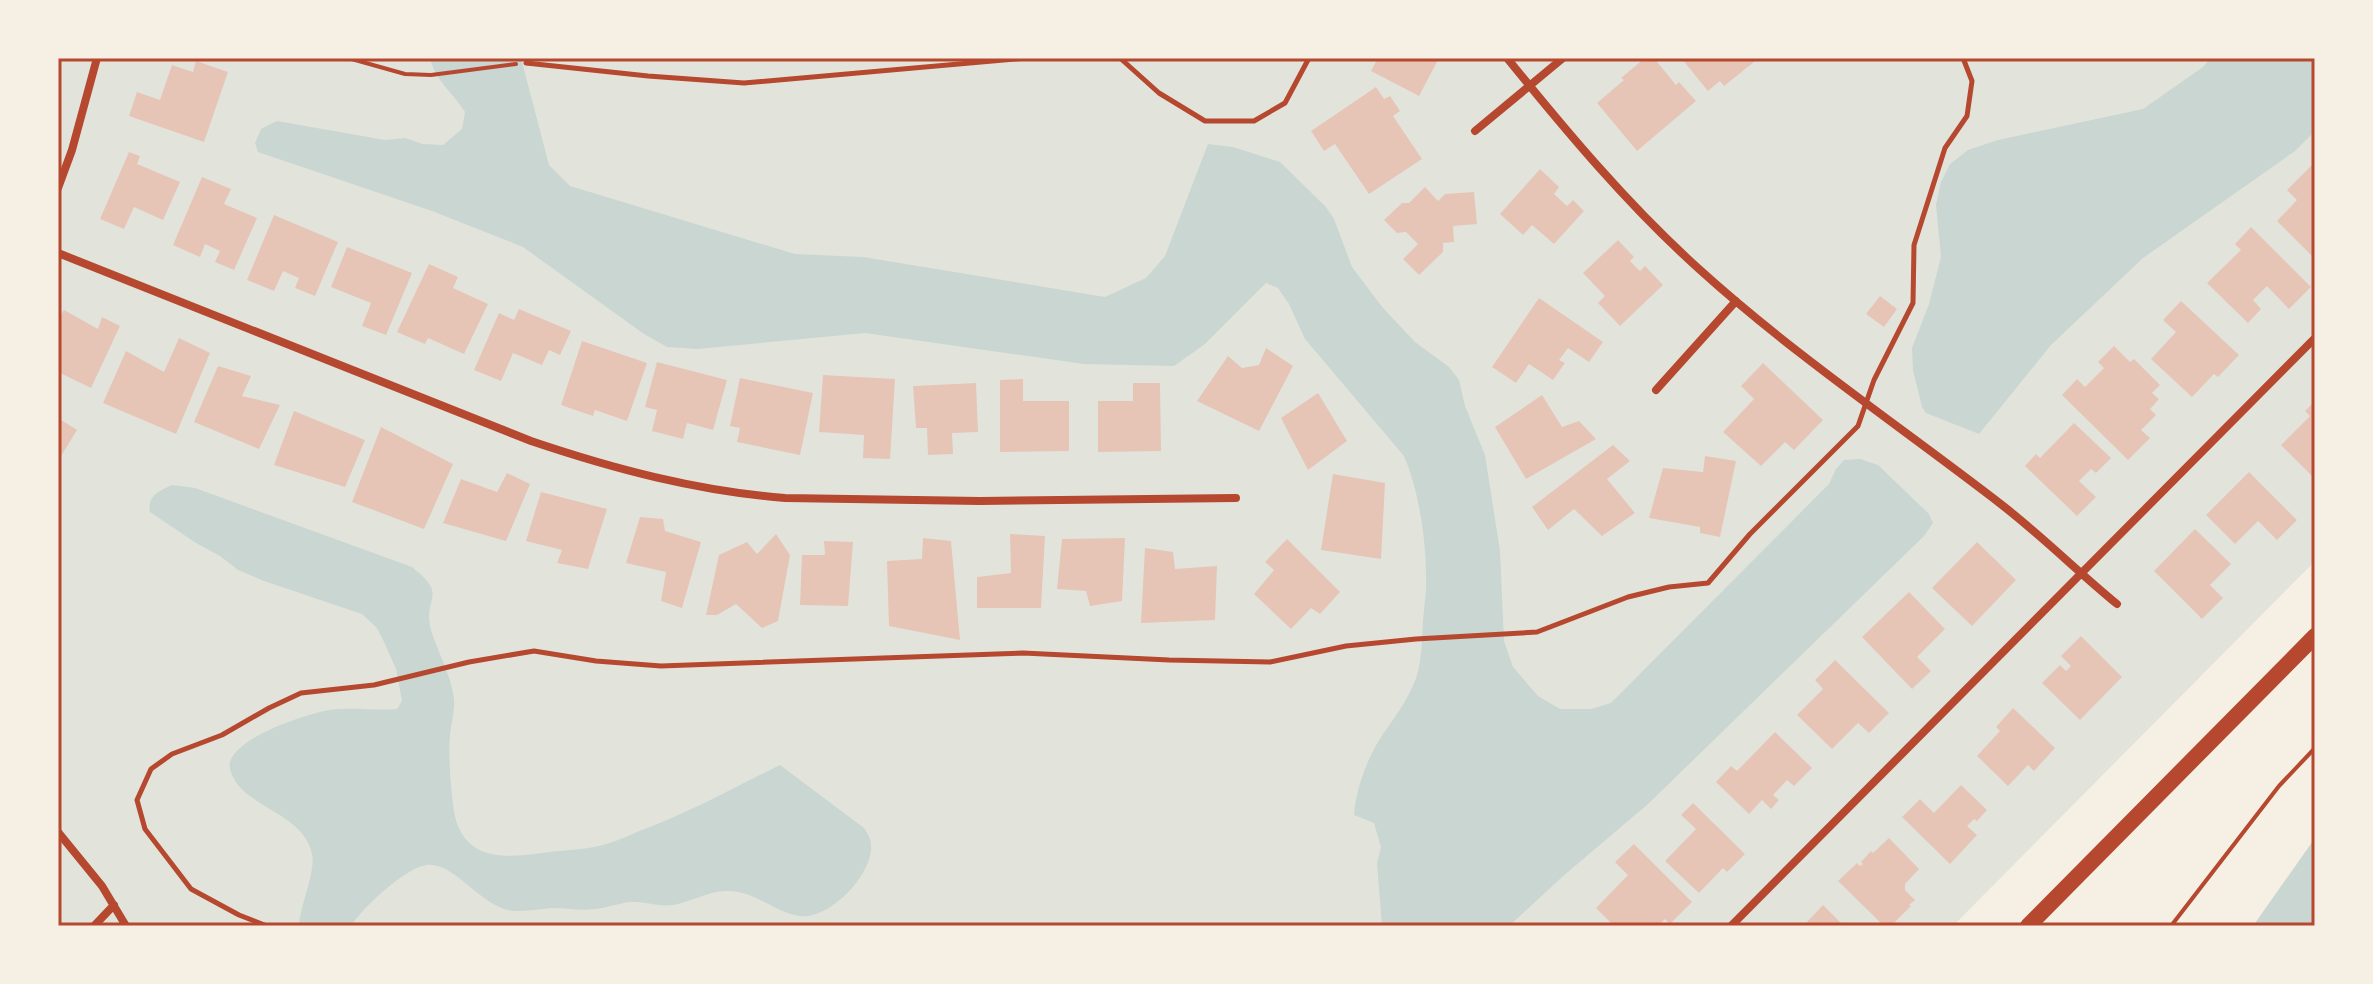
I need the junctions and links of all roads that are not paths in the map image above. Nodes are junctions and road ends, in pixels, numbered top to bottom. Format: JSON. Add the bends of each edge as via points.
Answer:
{"nodes":[{"id":1,"x":97,"y":58,"type":"edge"},
{"id":2,"x":1026,"y":58,"type":"edge"},
{"id":3,"x":1120,"y":58,"type":"edge"},
{"id":4,"x":1309,"y":58,"type":"edge"},
{"id":5,"x":1507,"y":58,"type":"edge"},
{"id":6,"x":1563,"y":58,"type":"edge"},
{"id":7,"x":1963,"y":58,"type":"edge"},
{"id":8,"x":526,"y":63,"type":"road end"},
{"id":9,"x":1530,"y":87,"type":"junction"},
{"id":10,"x":1475,"y":131,"type":"dead end"},
{"id":11,"x":58,"y":188,"type":"edge"},
{"id":12,"x":58,"y":253,"type":"edge"},
{"id":13,"x":1736,"y":301,"type":"junction"},
{"id":14,"x":2315,"y":338,"type":"edge"},
{"id":15,"x":1656,"y":390,"type":"dead end"},
{"id":16,"x":1867,"y":402,"type":"junction"},
{"id":17,"x":1236,"y":498,"type":"dead end"},
{"id":18,"x":2080,"y":573,"type":"junction"},
{"id":19,"x":2117,"y":604,"type":"dead end"},
{"id":20,"x":2315,"y":636,"type":"edge"},
{"id":21,"x":58,"y":832,"type":"edge"},
{"id":22,"x":2066,"y":890,"type":"junction"},
{"id":23,"x":114,"y":905,"type":"junction"},
{"id":24,"x":94,"y":926,"type":"edge"},
{"id":25,"x":126,"y":926,"type":"edge"},
{"id":26,"x":267,"y":926,"type":"edge"},
{"id":27,"x":1731,"y":926,"type":"edge"},
{"id":28,"x":2028,"y":926,"type":"edge"},
{"id":29,"x":2035,"y":926,"type":"edge"}],
"edges":[{"from":1,"to":11,"type":"street"},
{"from":2,"to":8,"type":"lane","via":[[744,83]]},
{"from":3,"to":4,"type":"lane","via":[[1159,93],[1205,121],[1254,121],[1285,103]]},
{"from":5,"to":9,"type":"street"},
{"from":6,"to":9,"type":"street"},
{"from":7,"to":16,"type":"lane","via":[[1972,81],[1967,116],[1945,148],[1914,245],[1913,303]]},
{"from":9,"to":10,"type":"street"},
{"from":9,"to":13,"type":"street","via":[[1639,211]]},
{"from":12,"to":17,"type":"street","via":[[531,441],[673,482],[785,498]]},
{"from":13,"to":15,"type":"street"},
{"from":13,"to":16,"type":"street"},
{"from":14,"to":18,"type":"street"},
{"from":16,"to":18,"type":"street","via":[[2006,508]]},
{"from":16,"to":26,"type":"lane","via":[[1858,426],[1708,583],[1628,597],[1537,632],[1346,646],[1270,662],[1023,653],[661,666],[534,651],[301,693],[222,735],[172,754],[151,769],[137,800],[145,829],[191,889]]},
{"from":18,"to":19,"type":"street"},
{"from":18,"to":27,"type":"street"},
{"from":20,"to":22,"type":"main road"},
{"from":21,"to":23,"type":"street"},
{"from":22,"to":28,"type":"main road"},
{"from":22,"to":29,"type":"main road"},
{"from":23,"to":24,"type":"street"},
{"from":23,"to":25,"type":"street"}]}
